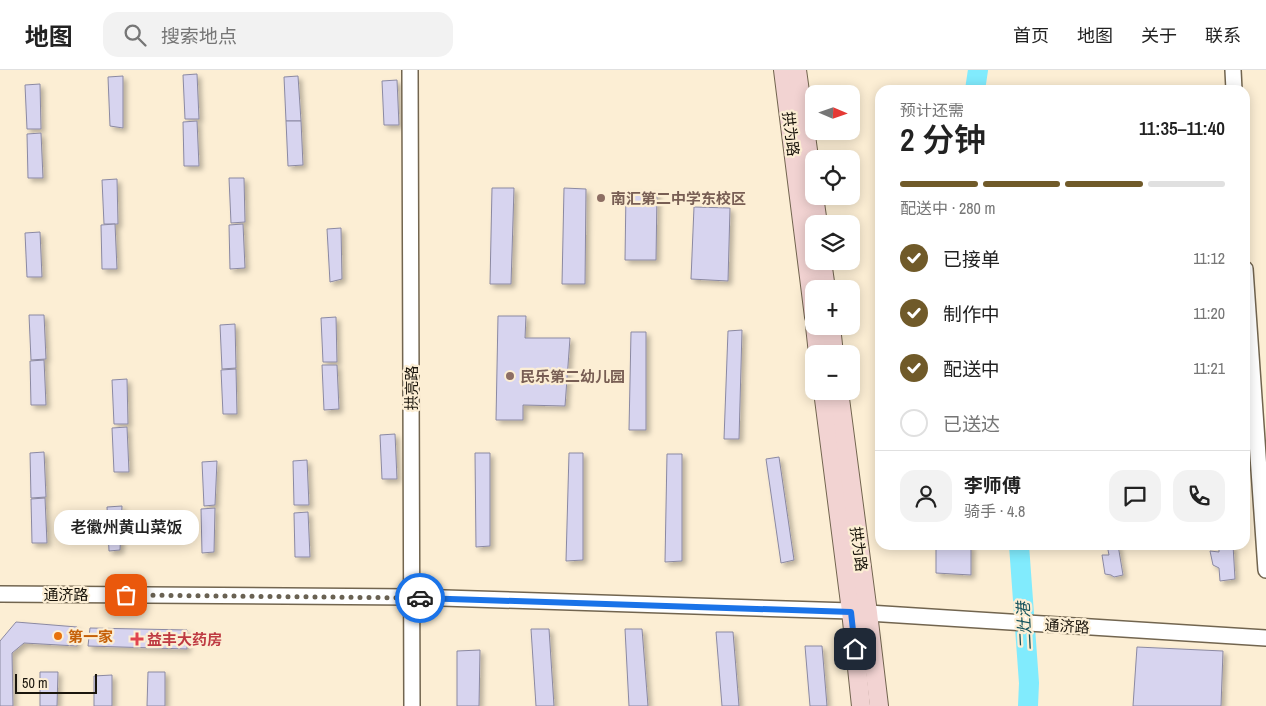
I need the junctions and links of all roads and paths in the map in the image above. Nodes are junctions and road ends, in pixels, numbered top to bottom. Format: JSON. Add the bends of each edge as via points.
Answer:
{"nodes":[{"id":1,"x":410,"y":70,"type":"edge"},
{"id":2,"x":783,"y":70,"type":"edge"},
{"id":3,"x":797,"y":70,"type":"edge"},
{"id":4,"x":1233,"y":70,"type":"edge"},
{"id":5,"x":1234,"y":85,"type":"edge"},
{"id":6,"x":808,"y":150,"type":"edge"},
{"id":7,"x":809,"y":280,"type":"edge"},
{"id":8,"x":1250,"y":341,"type":"edge"},
{"id":9,"x":825,"y":400,"type":"edge"},
{"id":10,"x":840,"y":400,"type":"edge"},
{"id":11,"x":1266,"y":570,"type":"edge"},
{"id":12,"x":0,"y":594,"type":"edge"},
{"id":13,"x":412,"y":597,"type":"junction"},
{"id":14,"x":860,"y":612,"type":"junction"},
{"id":15,"x":1266,"y":638,"type":"edge"},
{"id":16,"x":412,"y":706,"type":"edge"},
{"id":17,"x":861,"y":706,"type":"edge"},
{"id":18,"x":879,"y":706,"type":"edge"}],
"edges":[{"from":1,"to":13,"type":"street","name":"拱亮路"},
{"from":2,"to":7,"type":"main road","name":"拱为路"},
{"from":3,"to":6,"type":"main road","name":"拱为路"},
{"from":4,"to":5,"type":"street"},
{"from":8,"to":11,"type":"street"},
{"from":9,"to":14,"type":"main road","name":"拱为路"},
{"from":10,"to":14,"type":"main road","name":"拱为路"},
{"from":12,"to":13,"type":"street","name":"通济路"},
{"from":13,"to":14,"type":"street","name":"通济路"},
{"from":13,"to":16,"type":"street","name":"拱亮路"},
{"from":14,"to":15,"type":"street","name":"通济路"},
{"from":14,"to":17,"type":"main road","name":"拱为路"},
{"from":14,"to":18,"type":"main road","name":"拱为路"}]}
